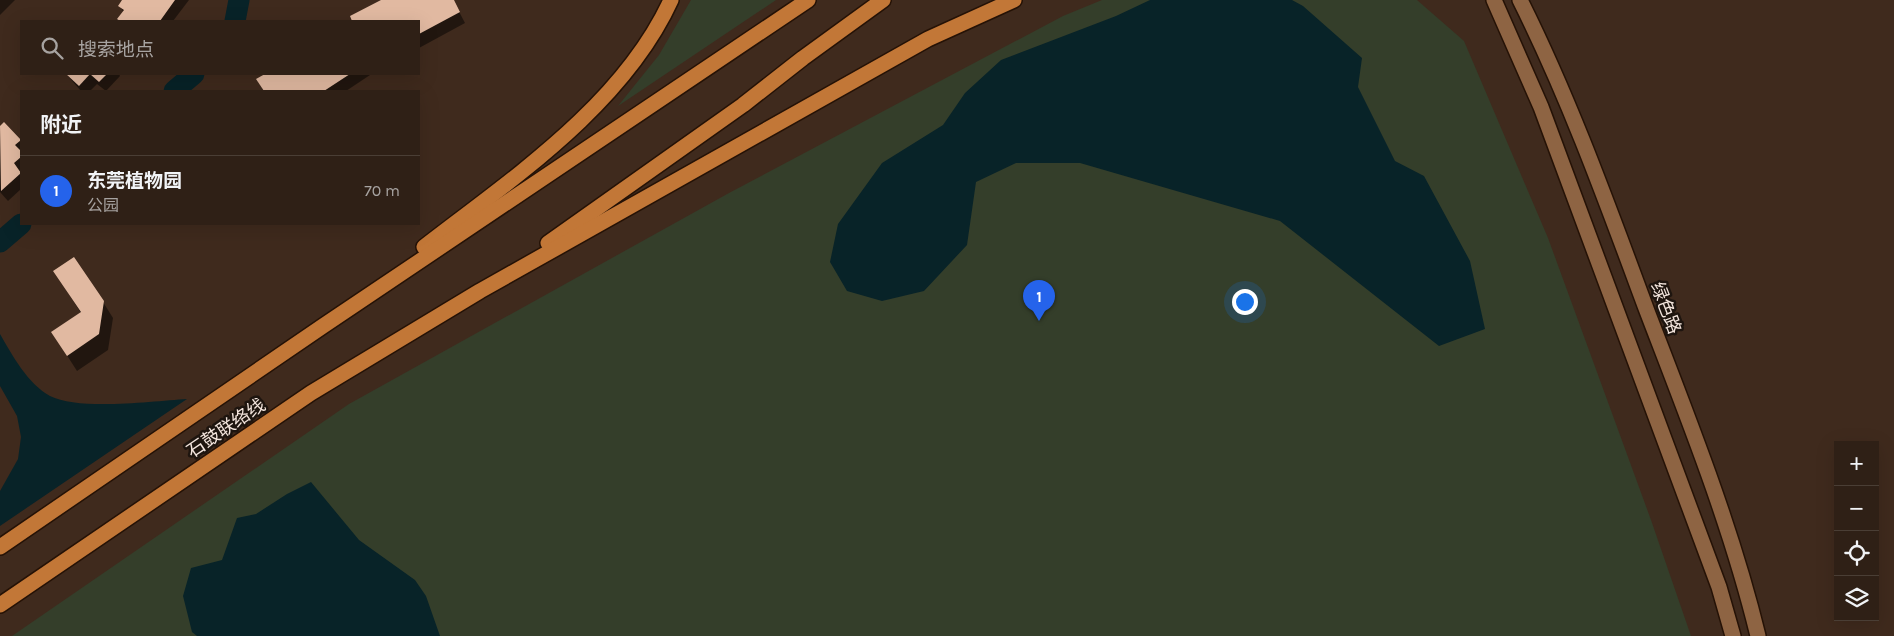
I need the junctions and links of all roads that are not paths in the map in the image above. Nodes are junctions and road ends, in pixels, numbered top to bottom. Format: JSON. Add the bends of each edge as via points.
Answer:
{"nodes":[{"id":1,"x":671,"y":0,"type":"edge"},
{"id":2,"x":808,"y":0,"type":"edge"},
{"id":3,"x":868,"y":0,"type":"edge"},
{"id":4,"x":883,"y":0,"type":"edge"},
{"id":5,"x":1014,"y":0,"type":"edge"},
{"id":6,"x":1494,"y":0,"type":"edge"},
{"id":7,"x":1520,"y":0,"type":"edge"},
{"id":8,"x":803,"y":58,"type":"junction"},
{"id":9,"x":480,"y":291,"type":"junction"},
{"id":10,"x":323,"y":326,"type":"junction"},
{"id":11,"x":0,"y":547,"type":"edge"},
{"id":12,"x":0,"y":605,"type":"edge"},
{"id":13,"x":1733,"y":636,"type":"edge"},
{"id":14,"x":1758,"y":636,"type":"edge"}],
"edges":[{"from":1,"to":10,"type":"highway","via":[[659,27],[625,71],[563,139]]},
{"from":2,"to":10,"type":"highway"},
{"from":3,"to":8,"type":"highway"},
{"from":4,"to":8,"type":"highway"},
{"from":5,"to":9,"type":"highway","via":[[928,39]]},
{"from":6,"to":13,"type":"main road","via":[[1520,56],[1571,186],[1694,515]]},
{"from":7,"to":14,"type":"main road","name":"绿色路","via":[[1543,46],[1699,446],[1743,579]]},
{"from":8,"to":9,"type":"highway","via":[[743,105]]},
{"from":9,"to":12,"type":"highway","name":"石鼓联络线","via":[[311,393]]},
{"from":10,"to":11,"type":"highway","name":"石鼓联络线"}]}
